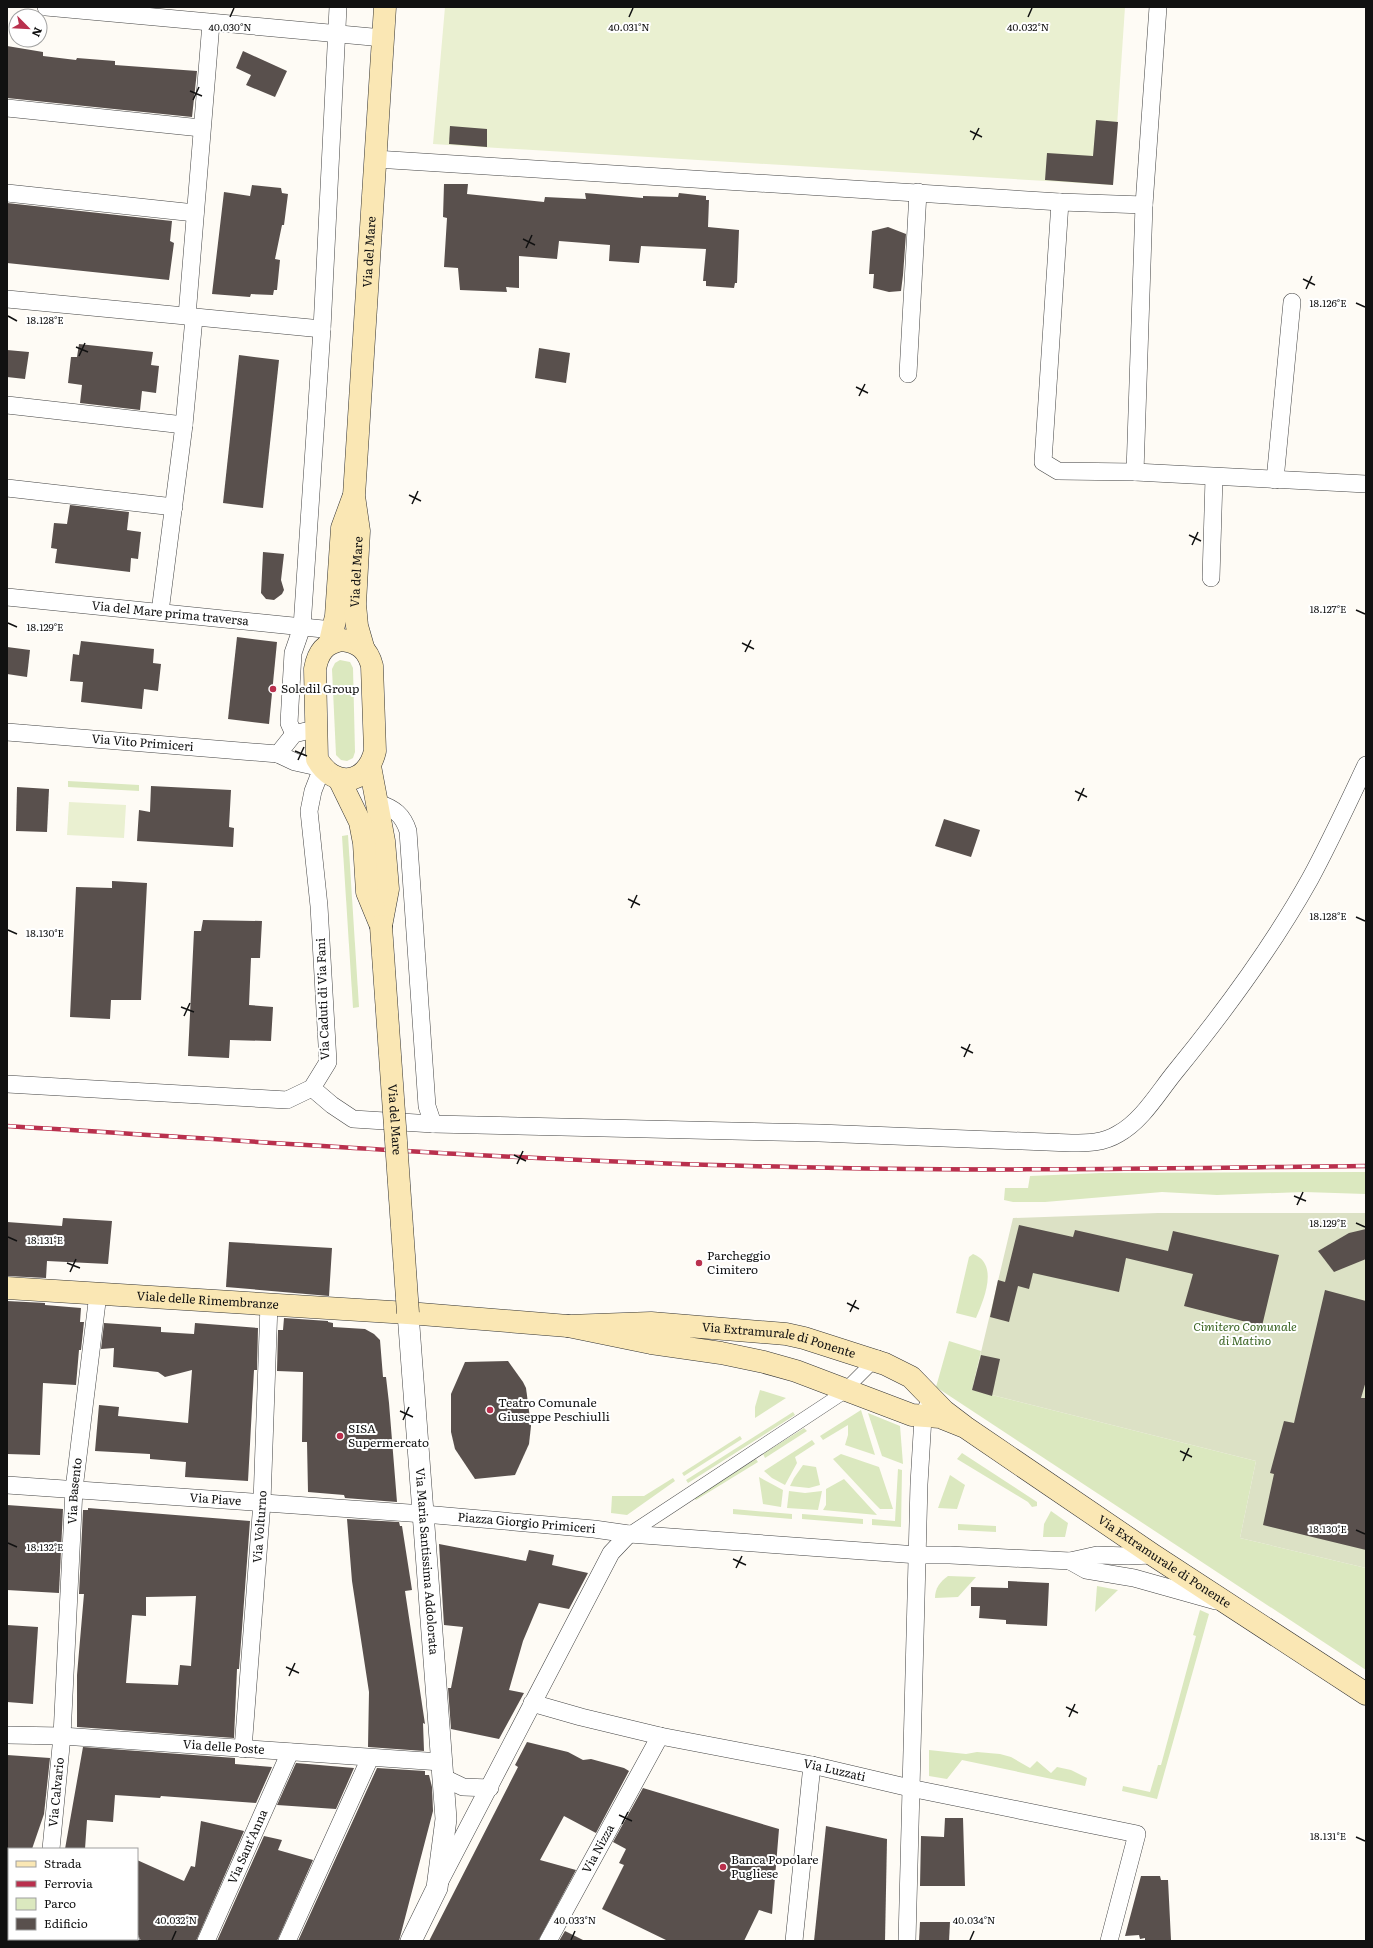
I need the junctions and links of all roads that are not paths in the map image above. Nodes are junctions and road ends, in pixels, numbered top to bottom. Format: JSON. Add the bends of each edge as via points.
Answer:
{"nodes":[{"id":1,"x":46,"y":7,"type":"edge"},
{"id":2,"x":338,"y":7,"type":"edge"},
{"id":3,"x":385,"y":7,"type":"edge"},
{"id":4,"x":1158,"y":7,"type":"edge"},
{"id":5,"x":211,"y":23,"type":"junction"},
{"id":6,"x":337,"y":34,"type":"junction"},
{"id":7,"x":383,"y":38,"type":"junction"},
{"id":8,"x":7,"y":108,"type":"edge"},
{"id":9,"x":201,"y":128,"type":"junction"},
{"id":10,"x":375,"y":159,"type":"junction"},
{"id":11,"x":918,"y":192,"type":"junction"},
{"id":12,"x":7,"y":193,"type":"edge"},
{"id":13,"x":1060,"y":202,"type":"junction"},
{"id":14,"x":1144,"y":206,"type":"junction"},
{"id":15,"x":195,"y":213,"type":"junction"},
{"id":16,"x":7,"y":299,"type":"edge"},
{"id":17,"x":1292,"y":302,"type":"dead end"},
{"id":18,"x":190,"y":317,"type":"junction"},
{"id":19,"x":322,"y":329,"type":"junction"},
{"id":20,"x":908,"y":374,"type":"dead end"},
{"id":21,"x":7,"y":405,"type":"edge"},
{"id":22,"x":184,"y":424,"type":"junction"},
{"id":23,"x":1134,"y":472,"type":"junction"},
{"id":24,"x":1214,"y":478,"type":"junction"},
{"id":25,"x":1275,"y":480,"type":"junction"},
{"id":26,"x":1366,"y":484,"type":"edge"},
{"id":27,"x":7,"y":488,"type":"edge"},
{"id":28,"x":354,"y":496,"type":"junction"},
{"id":29,"x":174,"y":507,"type":"junction"},
{"id":30,"x":1211,"y":578,"type":"dead end"},
{"id":31,"x":7,"y":597,"type":"edge"},
{"id":32,"x":160,"y":612,"type":"junction"},
{"id":33,"x":302,"y":627,"type":"junction"},
{"id":34,"x":332,"y":636,"type":"junction"},
{"id":35,"x":362,"y":647,"type":"junction"},
{"id":36,"x":316,"y":728,"type":"junction"},
{"id":37,"x":7,"y":732,"type":"edge"},
{"id":38,"x":294,"y":734,"type":"junction"},
{"id":39,"x":278,"y":754,"type":"junction"},
{"id":40,"x":1366,"y":765,"type":"edge"},
{"id":41,"x":370,"y":766,"type":"junction"},
{"id":42,"x":330,"y":774,"type":"junction"},
{"id":43,"x":378,"y":803,"type":"junction"},
{"id":44,"x":381,"y":926,"type":"junction"},
{"id":45,"x":7,"y":1084,"type":"edge"},
{"id":46,"x":312,"y":1088,"type":"junction"},
{"id":47,"x":433,"y":1124,"type":"junction"},
{"id":48,"x":7,"y":1288,"type":"edge"},
{"id":49,"x":98,"y":1294,"type":"junction"},
{"id":50,"x":269,"y":1304,"type":"junction"},
{"id":51,"x":408,"y":1313,"type":"junction"},
{"id":52,"x":568,"y":1326,"type":"junction"},
{"id":53,"x":878,"y":1357,"type":"junction"},
{"id":54,"x":845,"y":1390,"type":"junction"},
{"id":55,"x":928,"y":1408,"type":"junction"},
{"id":56,"x":7,"y":1485,"type":"edge"},
{"id":57,"x":74,"y":1489,"type":"junction"},
{"id":58,"x":262,"y":1502,"type":"junction"},
{"id":59,"x":424,"y":1514,"type":"junction"},
{"id":60,"x":629,"y":1534,"type":"junction"},
{"id":61,"x":1153,"y":1554,"type":"junction"},
{"id":62,"x":918,"y":1555,"type":"junction"},
{"id":63,"x":1070,"y":1561,"type":"junction"},
{"id":64,"x":1176,"y":1569,"type":"junction"},
{"id":65,"x":1150,"y":1582,"type":"junction"},
{"id":66,"x":1231,"y":1606,"type":"junction"},
{"id":67,"x":1366,"y":1694,"type":"edge"},
{"id":68,"x":532,"y":1703,"type":"junction"},
{"id":69,"x":7,"y":1735,"type":"edge"},
{"id":70,"x":62,"y":1736,"type":"junction"},
{"id":71,"x":660,"y":1736,"type":"junction"},
{"id":72,"x":243,"y":1749,"type":"junction"},
{"id":73,"x":290,"y":1752,"type":"junction"},
{"id":74,"x":370,"y":1758,"type":"junction"},
{"id":75,"x":812,"y":1765,"type":"junction"},
{"id":76,"x":441,"y":1769,"type":"junction"},
{"id":77,"x":490,"y":1788,"type":"junction"},
{"id":78,"x":910,"y":1788,"type":"junction"},
{"id":79,"x":52,"y":1848,"type":"edge"},
{"id":80,"x":437,"y":1888,"type":"junction"},
{"id":81,"x":206,"y":1941,"type":"edge"},
{"id":82,"x":287,"y":1941,"type":"edge"},
{"id":83,"x":411,"y":1941,"type":"edge"},
{"id":84,"x":548,"y":1941,"type":"edge"},
{"id":85,"x":794,"y":1941,"type":"edge"},
{"id":86,"x":907,"y":1941,"type":"edge"},
{"id":87,"x":1109,"y":1941,"type":"edge"}],
"edges":[{"from":1,"to":5,"type":"street"},
{"from":2,"to":6,"type":"street"},
{"from":3,"to":7,"type":"main road","name":"Via del Mare"},
{"from":4,"to":14,"type":"street"},
{"from":5,"to":6,"type":"street"},
{"from":5,"to":9,"type":"street"},
{"from":6,"to":7,"type":"street"},
{"from":6,"to":19,"type":"street"},
{"from":7,"to":10,"type":"main road","name":"Via del Mare"},
{"from":8,"to":9,"type":"street"},
{"from":9,"to":15,"type":"street"},
{"from":10,"to":11,"type":"street"},
{"from":10,"to":28,"type":"main road","name":"Via del Mare"},
{"from":11,"to":13,"type":"street"},
{"from":11,"to":20,"type":"street"},
{"from":12,"to":15,"type":"street"},
{"from":13,"to":14,"type":"street"},
{"from":13,"to":23,"type":"street","via":[[1043,462],[1058,471]]},
{"from":14,"to":23,"type":"street"},
{"from":15,"to":18,"type":"street"},
{"from":16,"to":18,"type":"street"},
{"from":17,"to":25,"type":"street"},
{"from":18,"to":19,"type":"street"},
{"from":18,"to":22,"type":"street"},
{"from":19,"to":33,"type":"street"},
{"from":21,"to":22,"type":"street"},
{"from":22,"to":29,"type":"street"},
{"from":23,"to":24,"type":"street"},
{"from":24,"to":25,"type":"street"},
{"from":24,"to":30,"type":"street"},
{"from":25,"to":26,"type":"street"},
{"from":27,"to":29,"type":"street"},
{"from":28,"to":34,"type":"main road","name":"Via del Mare","via":[[342,528],[336,616]]},
{"from":28,"to":35,"type":"main road","name":"Via del Mare","via":[[359,531],[356,626]]},
{"from":29,"to":32,"type":"street"},
{"from":31,"to":32,"type":"street","name":"Via del Mare prima traversa"},
{"from":32,"to":33,"type":"street","name":"Via del Mare prima traversa"},
{"from":33,"to":34,"type":"street","name":"Via del Mare prima traversa"},
{"from":33,"to":38,"type":"street","via":[[293,653],[289,723]]},
{"from":34,"to":35,"type":"main road"},
{"from":34,"to":36,"type":"main road","name":"Via del Mare","via":[[316,658],[314,669]]},
{"from":35,"to":41,"type":"main road","name":"Via del Mare","via":[[369,656],[372,666],[375,751]]},
{"from":36,"to":38,"type":"street"},
{"from":36,"to":42,"type":"main road","name":"Via del Mare","via":[[316,759]]},
{"from":37,"to":39,"type":"street","name":"Via Vito Primiceri"},
{"from":38,"to":39,"type":"street"},
{"from":39,"to":42,"type":"street","name":"Via Vito Primiceri"},
{"from":40,"to":47,"type":"street","via":[[1310,879],[1264,952],[1206,1035],[1137,1119],[1119,1134],[1103,1141],[1071,1143],[819,1133]]},
{"from":41,"to":42,"type":"main road","via":[[359,776],[349,779]]},
{"from":41,"to":43,"type":"main road","name":"Via del Mare"},
{"from":42,"to":44,"type":"main road","name":"Via del Mare","via":[[360,822],[367,892]]},
{"from":42,"to":46,"type":"street","name":"Via Caduti di Via Fani","via":[[313,791],[309,811],[319,906],[328,1062]]},
{"from":43,"to":44,"type":"main road","name":"Via del Mare","via":[[388,889]]},
{"from":43,"to":47,"type":"street","via":[[397,812],[405,820],[408,831],[427,1106]]},
{"from":44,"to":51,"type":"main road","name":"Via del Mare","bridge":true},
{"from":45,"to":46,"type":"street","via":[[287,1100]]},
{"from":46,"to":47,"type":"street","via":[[353,1119]]},
{"from":48,"to":49,"type":"main road","name":"Viale delle Rimembranze"},
{"from":49,"to":50,"type":"main road","name":"Viale delle Rimembranze"},
{"from":49,"to":57,"type":"street","name":"Via Basento"},
{"from":50,"to":51,"type":"main road","name":"Viale delle Rimembranze"},
{"from":50,"to":58,"type":"street","name":"Via Volturno"},
{"from":51,"to":52,"type":"main road","name":"Via Extramurale di Ponente"},
{"from":51,"to":59,"type":"street","name":"Via Maria Santissima Addolorata"},
{"from":52,"to":53,"type":"main road","name":"Via Extramurale di Ponente","via":[[651,1323],[786,1334]]},
{"from":52,"to":54,"type":"main road","name":"Via Extramurale di Ponente","via":[[764,1362]]},
{"from":53,"to":54,"type":"street"},
{"from":53,"to":55,"type":"main road","name":"Via Extramurale di Ponente","via":[[885,1364],[911,1377]]},
{"from":54,"to":55,"type":"main road","name":"Via Extramurale di Ponente","via":[[912,1416]]},
{"from":54,"to":60,"type":"street"},
{"from":55,"to":61,"type":"main road","name":"Via Extramurale di Ponente","via":[[944,1411]]},
{"from":55,"to":62,"type":"street"},
{"from":56,"to":57,"type":"street","name":"Via Piave"},
{"from":57,"to":58,"type":"street","name":"Via Piave"},
{"from":57,"to":70,"type":"street","name":"Via Basento"},
{"from":58,"to":59,"type":"street","name":"Via Piave"},
{"from":58,"to":72,"type":"street","name":"Via Volturno"},
{"from":59,"to":60,"type":"street","name":"Piazza Giorgio Primiceri"},
{"from":59,"to":76,"type":"street","name":"Via Maria Santissima Addolorata"},
{"from":60,"to":62,"type":"street","name":"Piazza Giorgio Primiceri"},
{"from":60,"to":68,"type":"street","via":[[611,1553]]},
{"from":61,"to":63,"type":"street","via":[[1097,1555]]},
{"from":61,"to":64,"type":"main road","name":"Via Extramurale di Ponente"},
{"from":62,"to":63,"type":"street","name":"Piazza Giorgio Primiceri","via":[[950,1554]]},
{"from":62,"to":78,"type":"street"},
{"from":63,"to":65,"type":"street","via":[[1086,1570]]},
{"from":64,"to":65,"type":"street","via":[[1163,1580]]},
{"from":64,"to":66,"type":"main road","name":"Via Extramurale di Ponente"},
{"from":65,"to":66,"type":"street"},
{"from":66,"to":67,"type":"main road","name":"Via Extramurale di Ponente"},
{"from":68,"to":71,"type":"street","name":"Via Luzzati"},
{"from":68,"to":77,"type":"street"},
{"from":69,"to":70,"type":"street","name":"Via delle Poste"},
{"from":70,"to":72,"type":"street","name":"Via delle Poste"},
{"from":70,"to":79,"type":"street","name":"Via Calvario"},
{"from":71,"to":75,"type":"street","name":"Via Luzzati"},
{"from":71,"to":84,"type":"street","name":"Via Nizza"},
{"from":72,"to":73,"type":"street","name":"Via delle Poste"},
{"from":73,"to":74,"type":"street","name":"Via delle Poste"},
{"from":73,"to":81,"type":"street","name":"Via Sant'Anna"},
{"from":74,"to":76,"type":"street","name":"Via delle Poste"},
{"from":74,"to":82,"type":"street"},
{"from":75,"to":78,"type":"street","name":"Via Luzzati"},
{"from":75,"to":85,"type":"street"},
{"from":76,"to":77,"type":"street","via":[[463,1787]]},
{"from":76,"to":80,"type":"street","name":"Via Maria Santissima Addolorata","via":[[446,1819]]},
{"from":77,"to":80,"type":"street"},
{"from":78,"to":86,"type":"street"},
{"from":78,"to":87,"type":"street","name":"Via Luzzati","via":[[1137,1834]]},
{"from":80,"to":83,"type":"street","name":"Via Maria Santissima Addolorata"}]}
